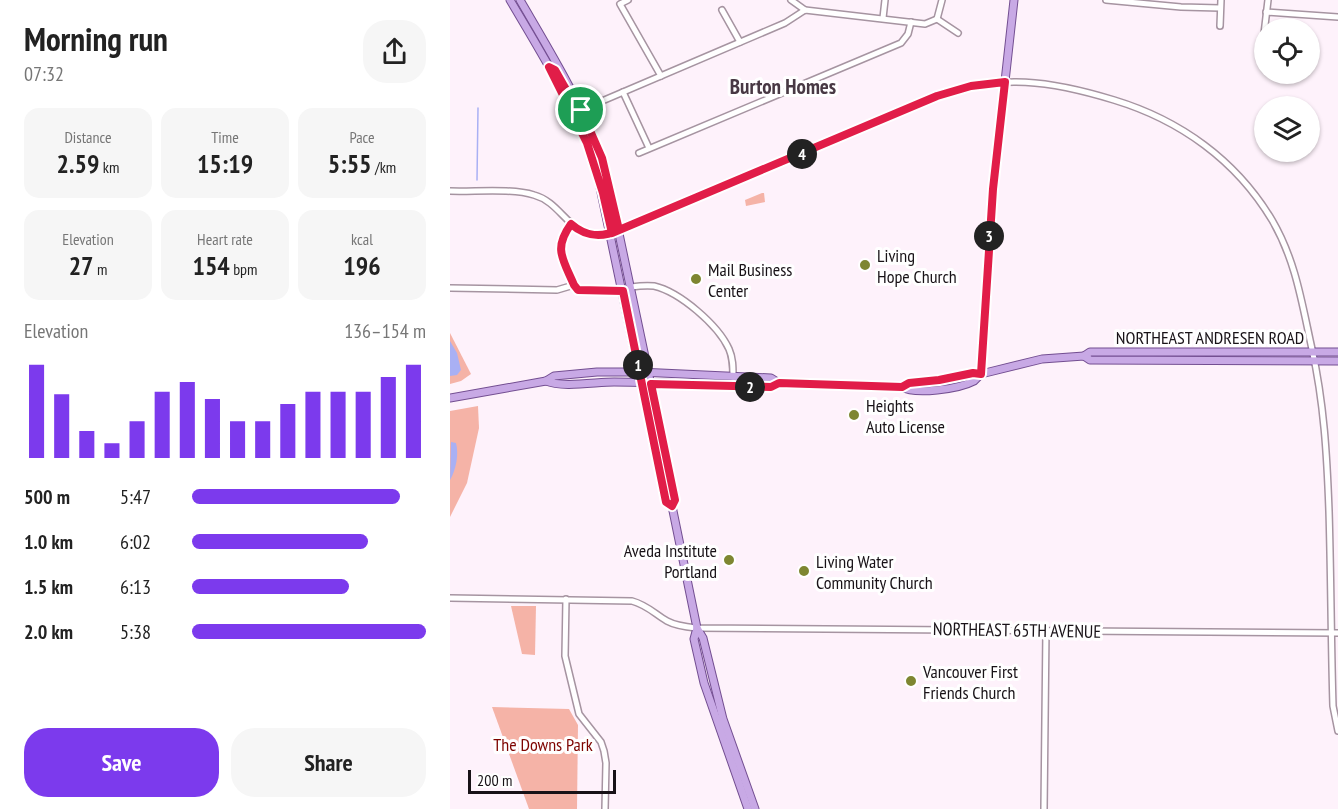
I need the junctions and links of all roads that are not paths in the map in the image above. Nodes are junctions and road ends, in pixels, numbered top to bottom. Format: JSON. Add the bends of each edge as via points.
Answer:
{"nodes":[{"id":1,"x":510,"y":0,"type":"edge"},
{"id":2,"x":520,"y":0,"type":"edge"},
{"id":3,"x":628,"y":0,"type":"edge"},
{"id":4,"x":791,"y":0,"type":"edge"},
{"id":5,"x":885,"y":0,"type":"edge"},
{"id":6,"x":942,"y":0,"type":"edge"},
{"id":7,"x":1014,"y":0,"type":"edge"},
{"id":8,"x":1106,"y":0,"type":"edge"},
{"id":9,"x":1221,"y":0,"type":"edge"},
{"id":10,"x":1268,"y":0,"type":"edge"},
{"id":11,"x":1220,"y":8,"type":"junction"},
{"id":12,"x":722,"y":10,"type":"dead end"},
{"id":13,"x":805,"y":10,"type":"junction"},
{"id":14,"x":1266,"y":12,"type":"junction"},
{"id":15,"x":1338,"y":17,"type":"edge"},
{"id":16,"x":884,"y":18,"type":"junction"},
{"id":17,"x":1265,"y":18,"type":"edge"},
{"id":18,"x":937,"y":19,"type":"junction"},
{"id":19,"x":911,"y":22,"type":"junction"},
{"id":20,"x":1220,"y":26,"type":"dead end"},
{"id":21,"x":958,"y":33,"type":"dead end"},
{"id":22,"x":740,"y":42,"type":"junction"},
{"id":23,"x":549,"y":67,"type":"junction"},
{"id":24,"x":661,"y":76,"type":"junction"},
{"id":25,"x":1005,"y":82,"type":"junction"},
{"id":26,"x":623,"y":92,"type":"junction"},
{"id":27,"x":581,"y":110,"type":"junction"},
{"id":28,"x":649,"y":148,"type":"junction"},
{"id":29,"x":639,"y":153,"type":"dead end"},
{"id":30,"x":450,"y":191,"type":"edge"},
{"id":31,"x":571,"y":224,"type":"junction"},
{"id":32,"x":615,"y":232,"type":"junction"},
{"id":33,"x":574,"y":285,"type":"junction"},
{"id":34,"x":631,"y":287,"type":"junction"},
{"id":35,"x":450,"y":288,"type":"edge"},
{"id":36,"x":623,"y":291,"type":"junction"},
{"id":37,"x":1312,"y":352,"type":"junction"},
{"id":38,"x":1338,"y":352,"type":"edge"},
{"id":39,"x":1084,"y":356,"type":"junction"},
{"id":40,"x":1316,"y":360,"type":"junction"},
{"id":41,"x":1338,"y":361,"type":"edge"},
{"id":42,"x":639,"y":372,"type":"junction"},
{"id":43,"x":648,"y":373,"type":"junction"},
{"id":44,"x":981,"y":374,"type":"junction"},
{"id":45,"x":733,"y":376,"type":"junction"},
{"id":46,"x":771,"y":378,"type":"junction"},
{"id":47,"x":546,"y":381,"type":"junction"},
{"id":48,"x":641,"y":382,"type":"junction"},
{"id":49,"x":779,"y":383,"type":"junction"},
{"id":50,"x":651,"y":384,"type":"junction"},
{"id":51,"x":711,"y":385,"type":"junction"},
{"id":52,"x":740,"y":386,"type":"junction"},
{"id":53,"x":450,"y":398,"type":"edge"},
{"id":54,"x":672,"y":506,"type":"junction"},
{"id":55,"x":450,"y":598,"type":"edge"},
{"id":56,"x":566,"y":599,"type":"junction"},
{"id":57,"x":697,"y":628,"type":"junction"},
{"id":58,"x":1046,"y":630,"type":"junction"},
{"id":59,"x":1335,"y":633,"type":"edge"},
{"id":60,"x":1338,"y":731,"type":"edge"},
{"id":61,"x":605,"y":809,"type":"edge"},
{"id":62,"x":748,"y":809,"type":"edge"},
{"id":63,"x":755,"y":809,"type":"edge"},
{"id":64,"x":1044,"y":809,"type":"edge"}],
"edges":[{"from":1,"to":23,"type":"main road"},
{"from":2,"to":27,"type":"main road"},
{"from":3,"to":24,"type":"street","via":[[620,4],[620,10]]},
{"from":4,"to":13,"type":"street"},
{"from":5,"to":16,"type":"street"},
{"from":6,"to":18,"type":"street"},
{"from":7,"to":25,"type":"main road"},
{"from":8,"to":11,"type":"street"},
{"from":9,"to":11,"type":"street"},
{"from":10,"to":14,"type":"street"},
{"from":11,"to":20,"type":"street"},
{"from":12,"to":22,"type":"street"},
{"from":13,"to":16,"type":"street"},
{"from":13,"to":22,"type":"street"},
{"from":14,"to":15,"type":"street"},
{"from":14,"to":17,"type":"street"},
{"from":16,"to":19,"type":"street"},
{"from":18,"to":19,"type":"street","via":[[931,23]]},
{"from":18,"to":21,"type":"street"},
{"from":19,"to":28,"type":"street","via":[[901,43]]},
{"from":22,"to":24,"type":"street"},
{"from":23,"to":27,"type":"main road","via":[[555,70]]},
{"from":23,"to":32,"type":"main road","via":[[587,143]]},
{"from":24,"to":26,"type":"street"},
{"from":25,"to":32,"type":"street","via":[[937,96]]},
{"from":25,"to":37,"type":"street","via":[[1063,85],[1135,106],[1178,126],[1222,159],[1261,203],[1282,240],[1300,290]]},
{"from":25,"to":44,"type":"main road","via":[[993,189]]},
{"from":26,"to":27,"type":"street"},
{"from":26,"to":28,"type":"street"},
{"from":27,"to":32,"type":"main road","via":[[602,158]]},
{"from":28,"to":29,"type":"street"},
{"from":30,"to":31,"type":"street","via":[[535,195]]},
{"from":31,"to":32,"type":"street","via":[[589,234]]},
{"from":31,"to":33,"type":"street","via":[[560,249]]},
{"from":32,"to":34,"type":"main road"},
{"from":32,"to":36,"type":"main road"},
{"from":33,"to":35,"type":"street","via":[[560,290]]},
{"from":33,"to":36,"type":"street","via":[[580,290]]},
{"from":34,"to":43,"type":"main road"},
{"from":34,"to":45,"type":"street","via":[[659,288],[698,312],[729,348]]},
{"from":36,"to":42,"type":"main road"},
{"from":37,"to":38,"type":"main road","name":"NORTHEAST ANDRESEN ROAD"},
{"from":37,"to":39,"type":"main road","name":"NORTHEAST ANDRESEN ROAD","via":[[1090,352]]},
{"from":37,"to":40,"type":"street"},
{"from":39,"to":40,"type":"main road","name":"NORTHEAST ANDRESEN ROAD","via":[[1090,360]]},
{"from":39,"to":44,"type":"main road","name":"NORTHEAST ANDRESEN ROAD","via":[[1037,359]]},
{"from":40,"to":41,"type":"main road","name":"NORTHEAST ANDRESEN ROAD"},
{"from":40,"to":59,"type":"street","via":[[1327,454]]},
{"from":42,"to":43,"type":"main road","name":"NORTHEAST ANDRESEN ROAD"},
{"from":42,"to":47,"type":"main road","name":"NORTHEAST ANDRESEN ROAD","via":[[569,374]]},
{"from":42,"to":48,"type":"main road"},
{"from":43,"to":45,"type":"main road","name":"NORTHEAST ANDRESEN ROAD"},
{"from":43,"to":50,"type":"main road"},
{"from":44,"to":49,"type":"main road","name":"NORTHEAST ANDRESEN ROAD","via":[[975,381],[946,388],[909,391],[902,387]]},
{"from":45,"to":46,"type":"main road","name":"NORTHEAST ANDRESEN ROAD"},
{"from":45,"to":51,"type":"main road","via":[[732,381]]},
{"from":46,"to":49,"type":"main road","name":"NORTHEAST ANDRESEN ROAD"},
{"from":46,"to":52,"type":"main road","via":[[764,382],[742,382]]},
{"from":47,"to":48,"type":"main road","name":"NORTHEAST ANDRESEN ROAD","via":[[556,385]]},
{"from":47,"to":53,"type":"main road","name":"NORTHEAST ANDRESEN ROAD"},
{"from":48,"to":50,"type":"main road","name":"NORTHEAST ANDRESEN ROAD"},
{"from":48,"to":54,"type":"main road","via":[[666,502]]},
{"from":49,"to":52,"type":"main road","name":"NORTHEAST ANDRESEN ROAD","via":[[771,387]]},
{"from":50,"to":51,"type":"main road","name":"NORTHEAST ANDRESEN ROAD"},
{"from":50,"to":54,"type":"main road","via":[[675,500]]},
{"from":51,"to":52,"type":"main road","name":"NORTHEAST ANDRESEN ROAD"},
{"from":54,"to":57,"type":"main road"},
{"from":55,"to":56,"type":"street","name":"NORTHEAST 65TH AVENUE"},
{"from":56,"to":57,"type":"street","name":"NORTHEAST 65TH AVENUE","via":[[632,601],[678,626]]},
{"from":56,"to":61,"type":"street","via":[[565,656],[579,714],[604,751]]},
{"from":57,"to":58,"type":"street","name":"NORTHEAST 65TH AVENUE"},
{"from":57,"to":62,"type":"main road","via":[[694,639],[704,683]]},
{"from":57,"to":63,"type":"main road","via":[[703,638],[724,725]]},
{"from":58,"to":59,"type":"street","name":"NORTHEAST 65TH AVENUE"},
{"from":58,"to":64,"type":"street"},
{"from":59,"to":60,"type":"street","via":[[1333,706]]}]}
